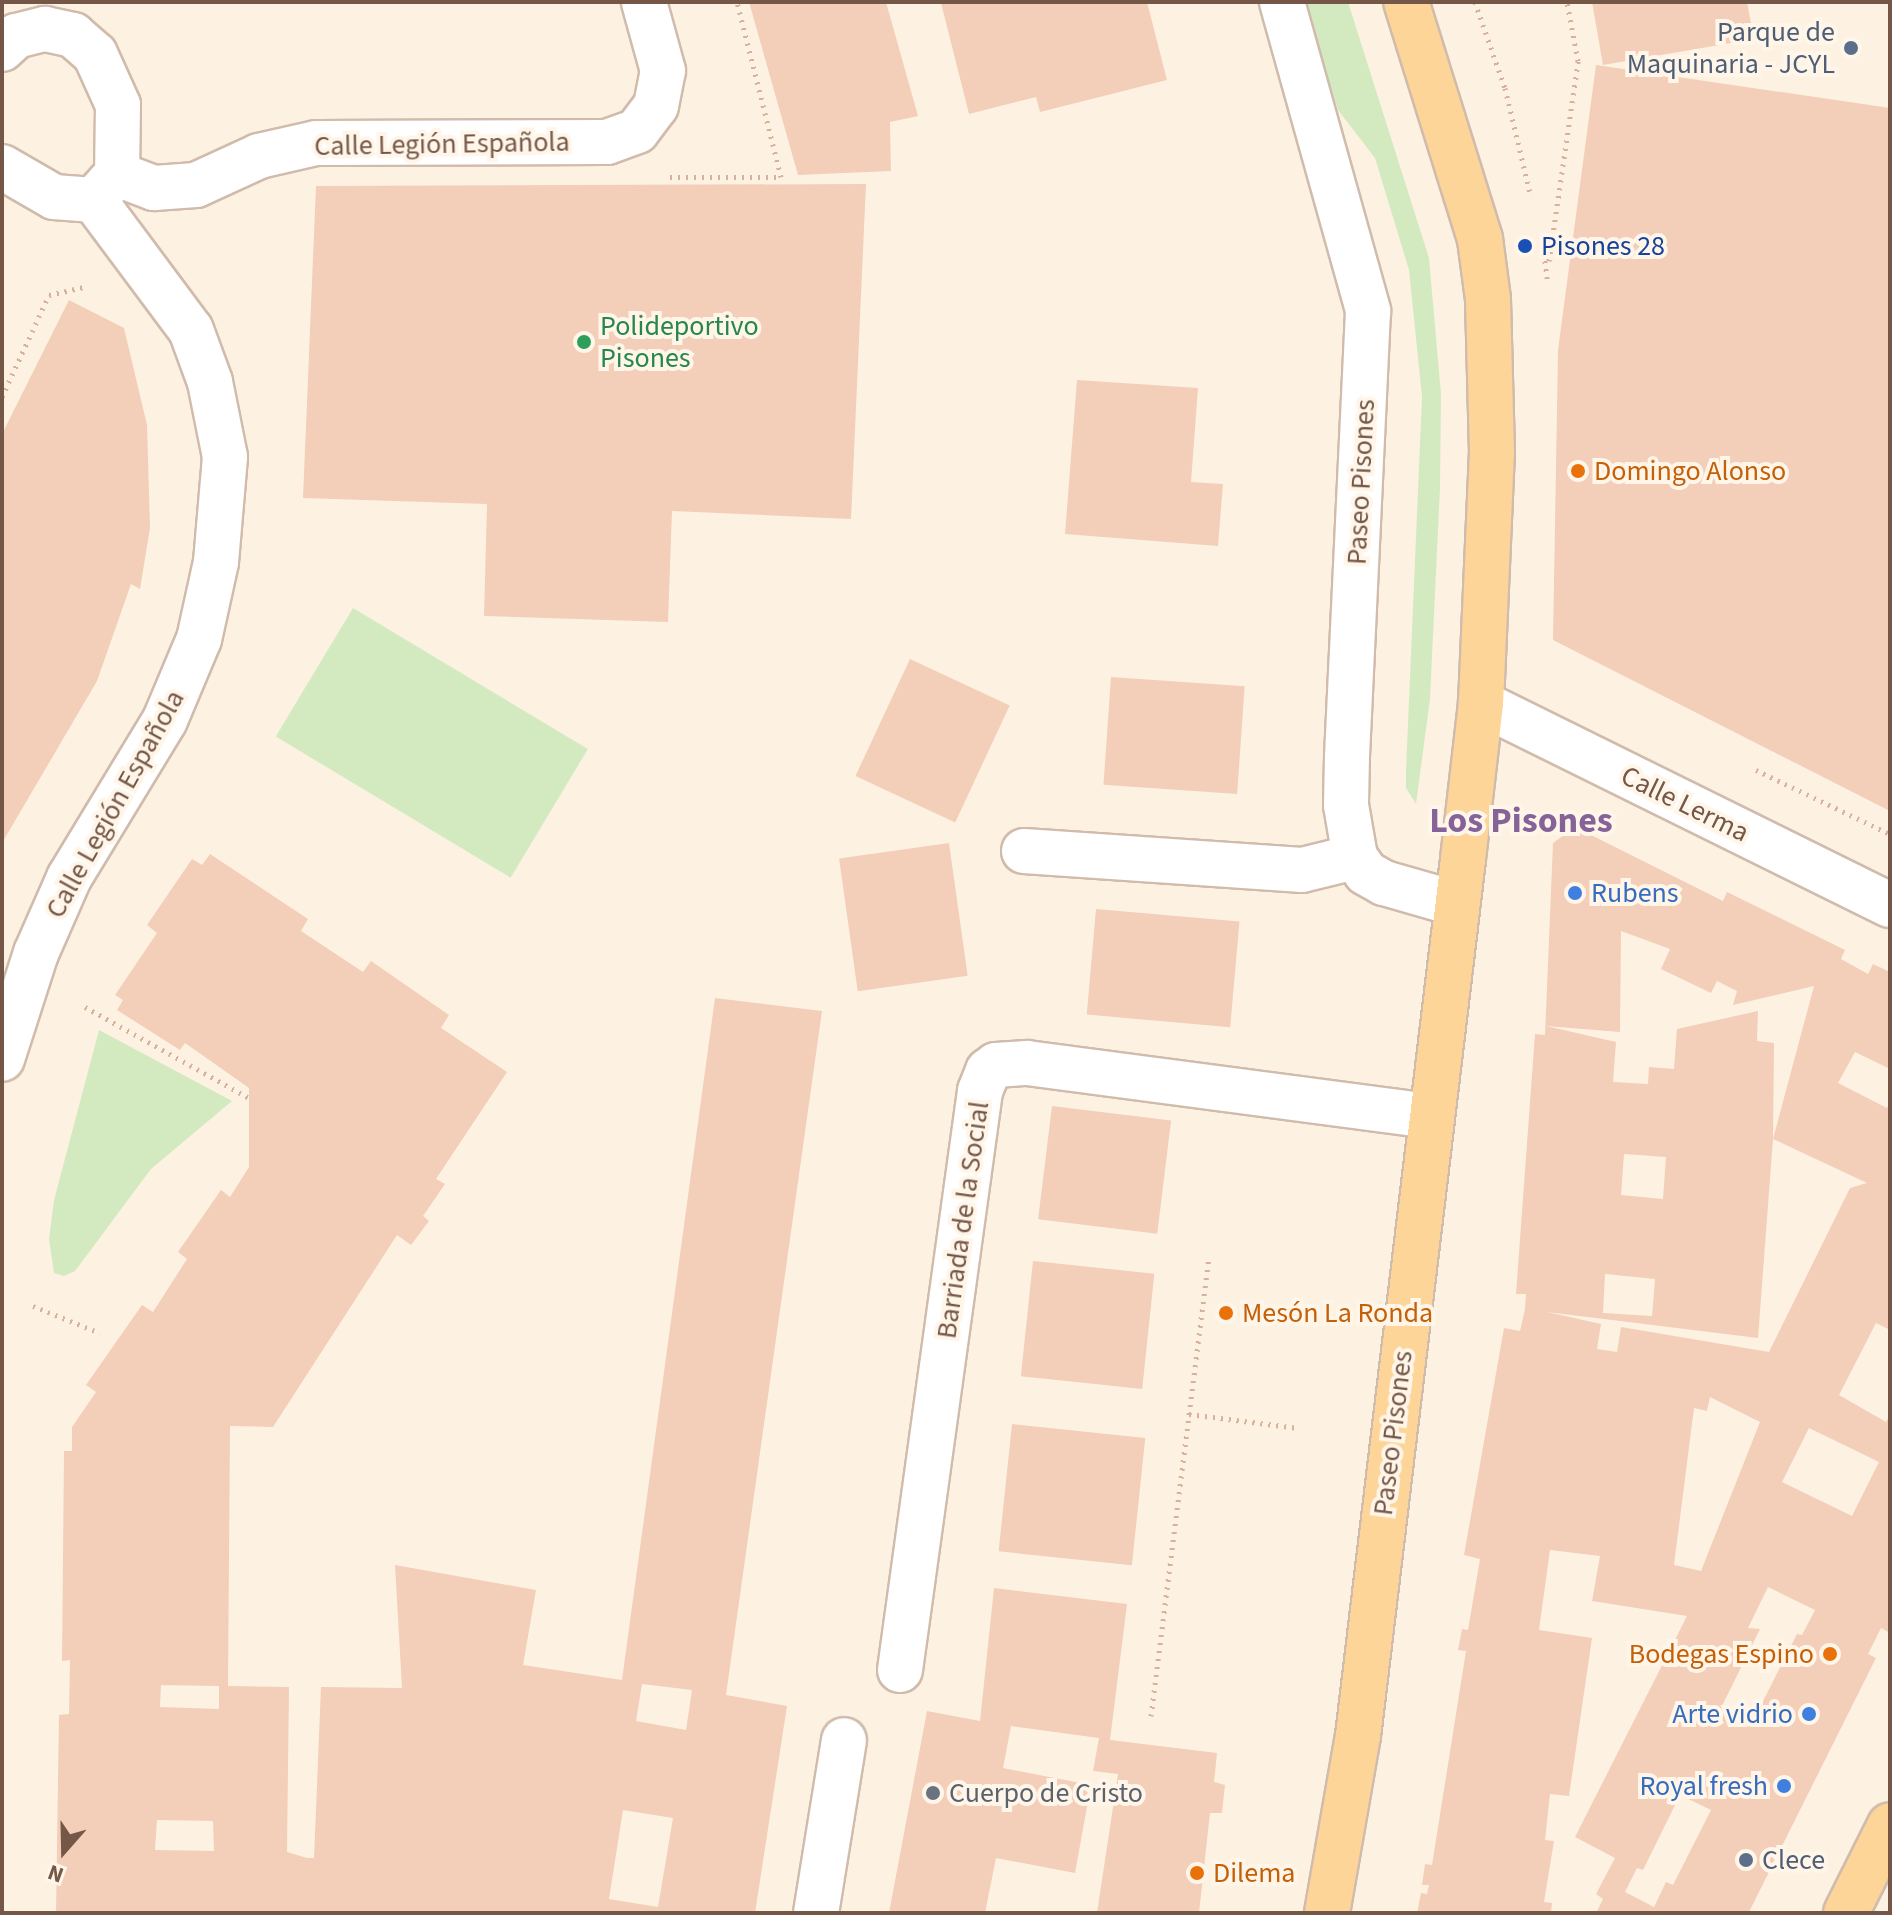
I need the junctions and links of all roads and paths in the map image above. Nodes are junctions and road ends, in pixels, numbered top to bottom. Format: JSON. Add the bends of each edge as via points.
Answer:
{"nodes":[{"id":1,"x":644,"y":2,"type":"edge"},
{"id":2,"x":737,"y":2,"type":"edge"},
{"id":3,"x":1282,"y":2,"type":"edge"},
{"id":4,"x":1406,"y":2,"type":"edge"},
{"id":5,"x":1475,"y":2,"type":"edge"},
{"id":6,"x":1567,"y":2,"type":"edge"},
{"id":7,"x":2,"y":49,"type":"edge"},
{"id":8,"x":2,"y":167,"type":"edge"},
{"id":9,"x":700,"y":177,"type":"dead end"},
{"id":10,"x":105,"y":187,"type":"junction"},
{"id":11,"x":1533,"y":206,"type":"dead end"},
{"id":12,"x":1541,"y":236,"type":"dead end"},
{"id":13,"x":1548,"y":266,"type":"junction"},
{"id":14,"x":91,"y":284,"type":"dead end"},
{"id":15,"x":1546,"y":296,"type":"dead end"},
{"id":16,"x":2,"y":397,"type":"edge"},
{"id":17,"x":1481,"y":703,"type":"junction"},
{"id":18,"x":1746,"y":765,"type":"dead end"},
{"id":19,"x":1890,"y":834,"type":"edge"},
{"id":20,"x":1024,"y":851,"type":"dead end"},
{"id":21,"x":1355,"y":857,"type":"junction"},
{"id":22,"x":1457,"y":904,"type":"junction"},
{"id":23,"x":1890,"y":905,"type":"edge"},
{"id":24,"x":85,"y":1007,"type":"dead end"},
{"id":25,"x":2,"y":1059,"type":"edge"},
{"id":26,"x":249,"y":1098,"type":"dead end"},
{"id":27,"x":1430,"y":1116,"type":"junction"},
{"id":28,"x":1209,"y":1257,"type":"dead end"},
{"id":29,"x":33,"y":1306,"type":"dead end"},
{"id":30,"x":100,"y":1333,"type":"dead end"},
{"id":31,"x":1189,"y":1414,"type":"junction"},
{"id":32,"x":1298,"y":1428,"type":"dead end"},
{"id":33,"x":900,"y":1670,"type":"dead end"},
{"id":34,"x":1151,"y":1716,"type":"dead end"},
{"id":35,"x":844,"y":1740,"type":"dead end"},
{"id":36,"x":1890,"y":1825,"type":"edge"},
{"id":37,"x":816,"y":1913,"type":"edge"},
{"id":38,"x":1327,"y":1913,"type":"edge"},
{"id":39,"x":1846,"y":1913,"type":"edge"}],
"edges":[{"from":1,"to":10,"type":"street","name":"Calle Legión Española","via":[[663,71],[656,106],[637,131],[607,142],[316,143],[259,156],[196,185]]},
{"from":2,"to":9,"type":"path","via":[[781,177]]},
{"from":3,"to":21,"type":"street","name":"Paseo Pisones","via":[[1368,311],[1347,756],[1346,805]]},
{"from":4,"to":17,"type":"main road","name":"Paseo Pisones","via":[[1480,239],[1488,299],[1492,453]]},
{"from":5,"to":11,"type":"path","via":[[1505,88]]},
{"from":6,"to":13,"type":"path","via":[[1578,61]]},
{"from":7,"to":10,"type":"street","via":[[16,36],[45,29],[73,35],[95,54],[118,105]]},
{"from":8,"to":10,"type":"street","name":"Calle Legión Española","via":[[54,197]]},
{"from":10,"to":25,"type":"street","name":"Calle Legión Española","via":[[191,330],[210,382],[225,457],[216,562],[199,639],[171,706],[69,878],[36,953]]},
{"from":12,"to":13,"type":"path"},
{"from":13,"to":15,"type":"path"},
{"from":14,"to":16,"type":"path","via":[[49,295]]},
{"from":17,"to":22,"type":"main road","name":"Paseo Pisones"},
{"from":17,"to":23,"type":"street","name":"Calle Lerma"},
{"from":18,"to":19,"type":"path"},
{"from":20,"to":21,"type":"street","via":[[1302,870]]},
{"from":21,"to":22,"type":"street","via":[[1366,873],[1384,883]]},
{"from":22,"to":27,"type":"main road","name":"Paseo Pisones"},
{"from":24,"to":26,"type":"path"},
{"from":27,"to":33,"type":"street","name":"Barriada de la Social","via":[[1027,1063],[996,1065],[988,1071],[980,1091]]},
{"from":27,"to":38,"type":"main road","name":"Paseo Pisones","via":[[1358,1736]]},
{"from":28,"to":31,"type":"path"},
{"from":29,"to":30,"type":"path"},
{"from":31,"to":32,"type":"path"},
{"from":31,"to":34,"type":"path"},
{"from":35,"to":37,"type":"street"},
{"from":36,"to":39,"type":"main road"}]}
